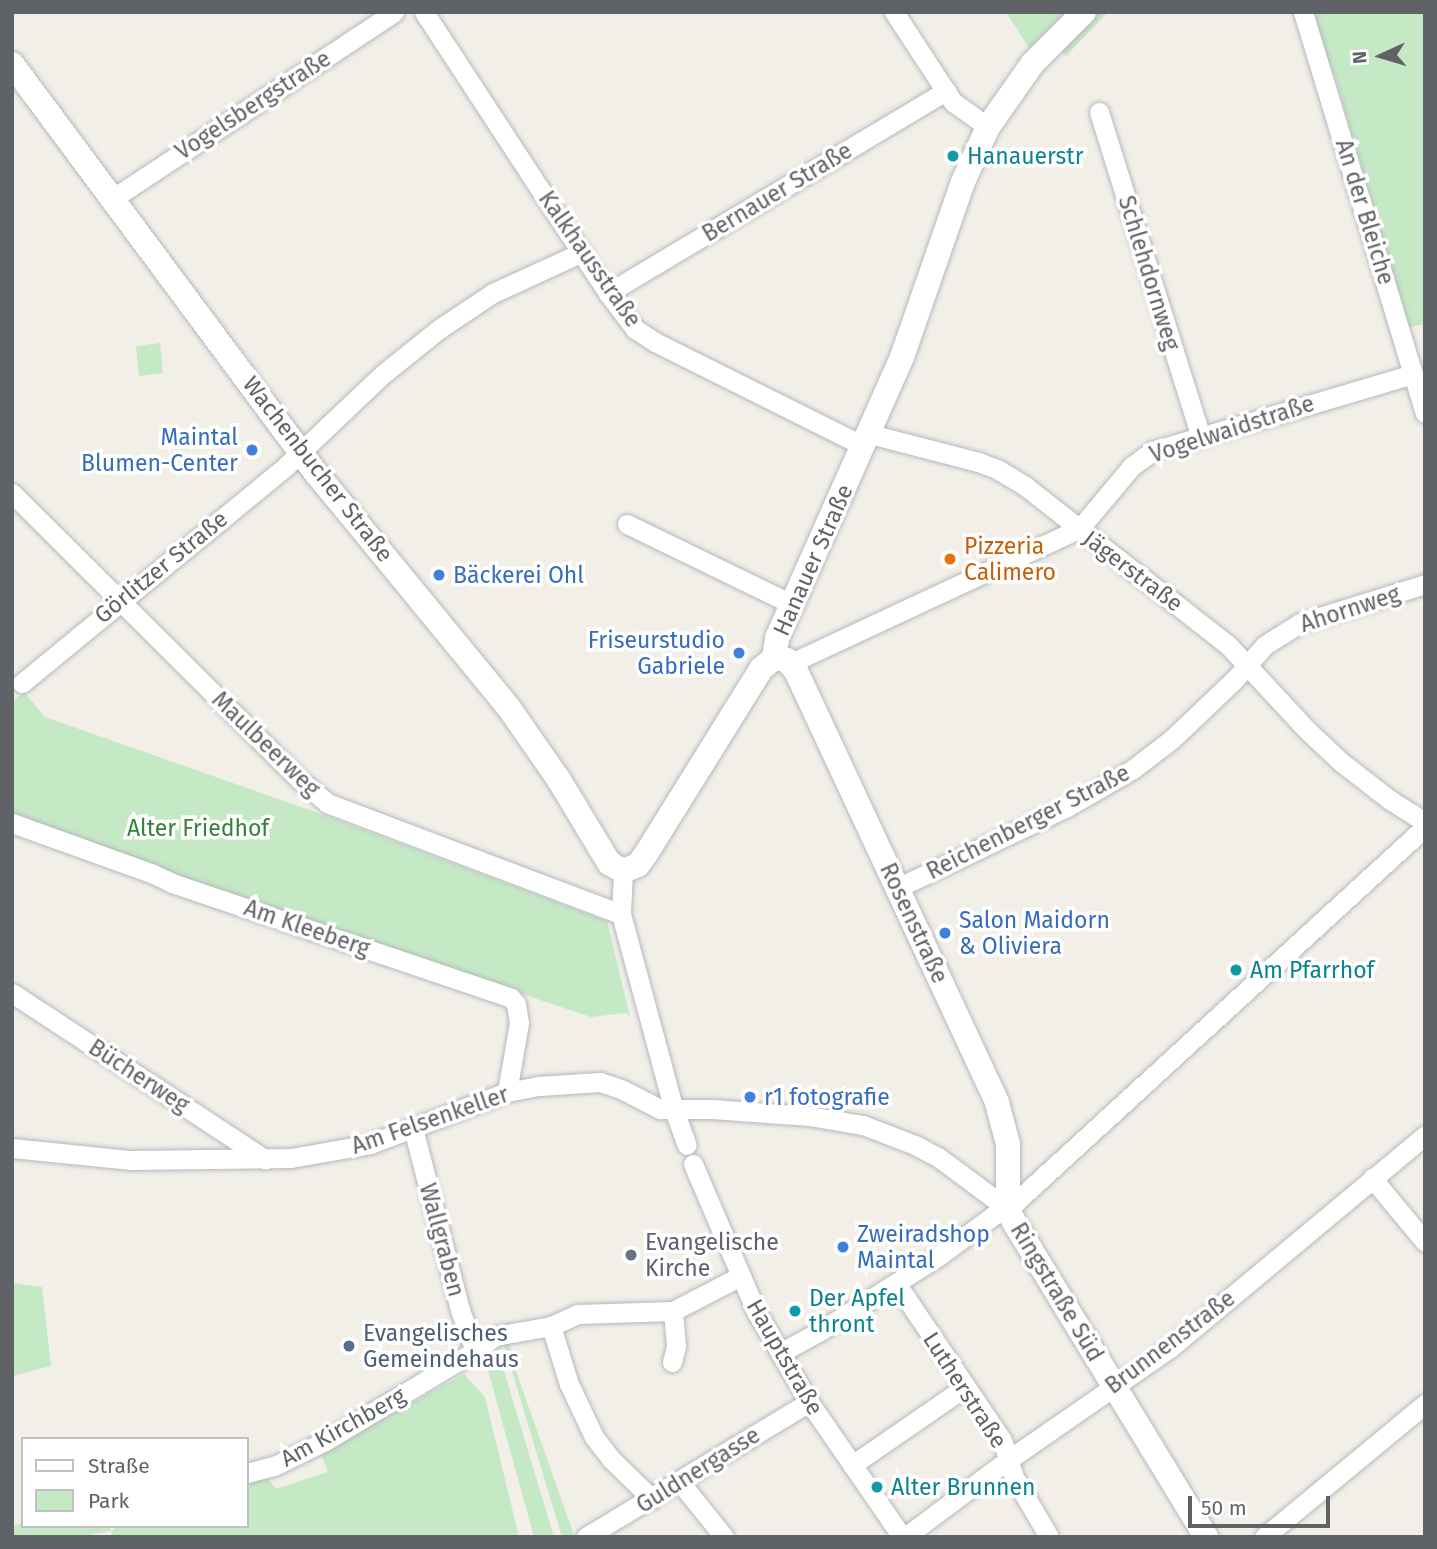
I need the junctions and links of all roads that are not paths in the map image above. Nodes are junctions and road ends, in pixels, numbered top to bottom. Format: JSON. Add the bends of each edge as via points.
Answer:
{"nodes":[{"id":1,"x":394,"y":12,"type":"edge"},
{"id":2,"x":424,"y":12,"type":"edge"},
{"id":3,"x":894,"y":12,"type":"edge"},
{"id":4,"x":1084,"y":12,"type":"edge"},
{"id":5,"x":1303,"y":12,"type":"edge"},
{"id":6,"x":12,"y":64,"type":"edge"},
{"id":7,"x":946,"y":91,"type":"junction"},
{"id":8,"x":1099,"y":111,"type":"dead end"},
{"id":9,"x":988,"y":127,"type":"junction"},
{"id":10,"x":112,"y":199,"type":"junction"},
{"id":11,"x":582,"y":252,"type":"junction"},
{"id":12,"x":608,"y":293,"type":"junction"},
{"id":13,"x":1413,"y":374,"type":"junction"},
{"id":14,"x":1425,"y":413,"type":"edge"},
{"id":15,"x":1200,"y":435,"type":"junction"},
{"id":16,"x":867,"y":440,"type":"junction"},
{"id":17,"x":300,"y":450,"type":"junction"},
{"id":18,"x":12,"y":493,"type":"edge"},
{"id":19,"x":627,"y":524,"type":"dead end"},
{"id":20,"x":1080,"y":528,"type":"junction"},
{"id":21,"x":1425,"y":584,"type":"edge"},
{"id":22,"x":119,"y":600,"type":"junction"},
{"id":23,"x":792,"y":604,"type":"junction"},
{"id":24,"x":783,"y":661,"type":"junction"},
{"id":25,"x":1246,"y":664,"type":"junction"},
{"id":26,"x":22,"y":683,"type":"dead end"},
{"id":27,"x":12,"y":822,"type":"edge"},
{"id":28,"x":1425,"y":822,"type":"edge"},
{"id":29,"x":1425,"y":827,"type":"edge"},
{"id":30,"x":623,"y":871,"type":"junction"},
{"id":31,"x":897,"y":888,"type":"junction"},
{"id":32,"x":621,"y":914,"type":"junction"},
{"id":33,"x":12,"y":993,"type":"edge"},
{"id":34,"x":507,"y":1092,"type":"junction"},
{"id":35,"x":674,"y":1110,"type":"junction"},
{"id":36,"x":413,"y":1128,"type":"junction"},
{"id":37,"x":1425,"y":1135,"type":"edge"},
{"id":38,"x":12,"y":1148,"type":"edge"},
{"id":39,"x":265,"y":1159,"type":"junction"},
{"id":40,"x":1372,"y":1178,"type":"junction"},
{"id":41,"x":1008,"y":1209,"type":"junction"},
{"id":42,"x":1425,"y":1242,"type":"edge"},
{"id":43,"x":739,"y":1277,"type":"junction"},
{"id":44,"x":896,"y":1283,"type":"junction"},
{"id":45,"x":673,"y":1311,"type":"junction"},
{"id":46,"x":551,"y":1326,"type":"junction"},
{"id":47,"x":475,"y":1352,"type":"junction"},
{"id":48,"x":780,"y":1353,"type":"junction"},
{"id":49,"x":673,"y":1362,"type":"dead end"},
{"id":50,"x":1113,"y":1386,"type":"junction"},
{"id":51,"x":965,"y":1387,"type":"junction"},
{"id":52,"x":809,"y":1402,"type":"junction"},
{"id":53,"x":1425,"y":1404,"type":"edge"},
{"id":54,"x":1008,"y":1460,"type":"junction"},
{"id":55,"x":852,"y":1465,"type":"junction"},
{"id":56,"x":248,"y":1473,"type":"edge"},
{"id":57,"x":680,"y":1482,"type":"junction"},
{"id":58,"x":652,"y":1499,"type":"junction"},
{"id":59,"x":586,"y":1537,"type":"edge"},
{"id":60,"x":724,"y":1537,"type":"edge"},
{"id":61,"x":903,"y":1537,"type":"edge"},
{"id":62,"x":1049,"y":1537,"type":"edge"},
{"id":63,"x":1206,"y":1537,"type":"edge"},
{"id":64,"x":1264,"y":1537,"type":"edge"}],
"edges":[{"from":1,"to":10,"type":"street","name":"Vogelsbergstraße"},
{"from":2,"to":11,"type":"street","name":"Kalkhausstraße"},
{"from":3,"to":7,"type":"street"},
{"from":4,"to":9,"type":"street","name":"Hanauer Straße","via":[[1033,62]]},
{"from":5,"to":13,"type":"street","name":"An der Bleiche"},
{"from":6,"to":10,"type":"street","name":"Wachenbucher Straße"},
{"from":7,"to":9,"type":"street","via":[[964,112]]},
{"from":7,"to":12,"type":"street","name":"Bernauer Straße"},
{"from":8,"to":15,"type":"street","name":"Schlehdornweg"},
{"from":9,"to":16,"type":"street","name":"Hanauer Straße","via":[[963,181],[920,312]]},
{"from":10,"to":17,"type":"street","name":"Wachenbucher Straße"},
{"from":11,"to":12,"type":"street","name":"Kalkhausstraße"},
{"from":11,"to":17,"type":"street","via":[[493,293],[453,319],[383,374]]},
{"from":12,"to":16,"type":"street","name":"Kalkhausstraße","via":[[646,337]]},
{"from":13,"to":14,"type":"street","name":"An der Bleiche"},
{"from":13,"to":15,"type":"street","name":"Vogelwaidstraße"},
{"from":15,"to":20,"type":"street","name":"Vogelwaidstraße","via":[[1139,460]]},
{"from":16,"to":20,"type":"street","name":"Kalkhausstraße","via":[[997,469]]},
{"from":16,"to":23,"type":"street","name":"Hanauer Straße"},
{"from":17,"to":22,"type":"street","name":"Görlitzer Straße"},
{"from":17,"to":30,"type":"street","name":"Wachenbucher Straße","via":[[509,708],[609,863]]},
{"from":18,"to":22,"type":"street","name":"Maulbeerweg"},
{"from":19,"to":23,"type":"street"},
{"from":20,"to":24,"type":"street","name":"Jägerstraße"},
{"from":20,"to":25,"type":"street","name":"Jägerstraße"},
{"from":21,"to":25,"type":"street","name":"Ahornweg","via":[[1309,619],[1265,645]]},
{"from":22,"to":26,"type":"street","name":"Görlitzer Straße"},
{"from":22,"to":32,"type":"street","name":"Maulbeerweg","via":[[327,803]]},
{"from":23,"to":24,"type":"street","name":"Hanauer Straße","via":[[777,638]]},
{"from":24,"to":30,"type":"street","name":"Hanauer Straße","via":[[761,669],[646,854]]},
{"from":24,"to":31,"type":"street","name":"Rosenstraße"},
{"from":25,"to":28,"type":"street","name":"Jägerstraße","via":[[1341,762]]},
{"from":25,"to":31,"type":"street","name":"Reichenberger Straße","via":[[1172,739],[1125,774],[1067,807]]},
{"from":27,"to":34,"type":"street","name":"Am Kleeberg","via":[[172,883],[511,998],[519,1023]]},
{"from":29,"to":41,"type":"street"},
{"from":30,"to":32,"type":"street"},
{"from":31,"to":41,"type":"street","name":"Rosenstraße","via":[[1000,1109],[1008,1144]]},
{"from":32,"to":35,"type":"street"},
{"from":33,"to":39,"type":"street","name":"Bücherweg"},
{"from":34,"to":35,"type":"street","name":"Am Felsenkeller","via":[[600,1082],[653,1107]]},
{"from":34,"to":36,"type":"street","name":"Am Felsenkeller"},
{"from":35,"to":41,"type":"street","name":"Ringstraße Süd","via":[[809,1116],[863,1125],[938,1157]]},
{"from":35,"to":43,"type":"street","name":"Hauptstraße"},
{"from":36,"to":39,"type":"street","name":"Am Felsenkeller","via":[[346,1150]]},
{"from":36,"to":47,"type":"street","name":"Wallgraben"},
{"from":37,"to":40,"type":"street","name":"Brunnenstraße"},
{"from":38,"to":39,"type":"street","name":"Am Felsenkeller","via":[[131,1160]]},
{"from":40,"to":42,"type":"street"},
{"from":40,"to":50,"type":"street","name":"Brunnenstraße","via":[[1189,1332]]},
{"from":41,"to":44,"type":"street"},
{"from":41,"to":50,"type":"street","name":"Ringstraße Süd"},
{"from":43,"to":45,"type":"street","name":"Am Kirchberg"},
{"from":43,"to":48,"type":"street","name":"Hauptstraße"},
{"from":44,"to":48,"type":"street"},
{"from":44,"to":51,"type":"street","name":"Lutherstraße"},
{"from":45,"to":46,"type":"street","name":"Am Kirchberg","via":[[578,1314]]},
{"from":45,"to":49,"type":"street"},
{"from":46,"to":47,"type":"street","name":"Am Kirchberg","via":[[495,1336]]},
{"from":46,"to":58,"type":"street","via":[[569,1384],[594,1437]]},
{"from":47,"to":56,"type":"street","name":"Am Kirchberg","via":[[325,1441],[274,1466]]},
{"from":48,"to":52,"type":"street","name":"Hauptstraße"},
{"from":50,"to":54,"type":"street","name":"Brunnenstraße"},
{"from":50,"to":63,"type":"street","name":"Ringstraße Süd"},
{"from":51,"to":54,"type":"street","name":"Lutherstraße","via":[[1002,1440]]},
{"from":51,"to":55,"type":"street"},
{"from":52,"to":55,"type":"street","name":"Hauptstraße"},
{"from":52,"to":57,"type":"street","name":"Guldnergasse"},
{"from":53,"to":64,"type":"street"},
{"from":54,"to":61,"type":"street","name":"Brunnenstraße"},
{"from":54,"to":62,"type":"street","name":"Lutherstraße"},
{"from":55,"to":61,"type":"street","name":"Hauptstraße"},
{"from":57,"to":58,"type":"street","name":"Guldnergasse"},
{"from":57,"to":60,"type":"street"},
{"from":58,"to":59,"type":"street","name":"Guldnergasse"}]}
